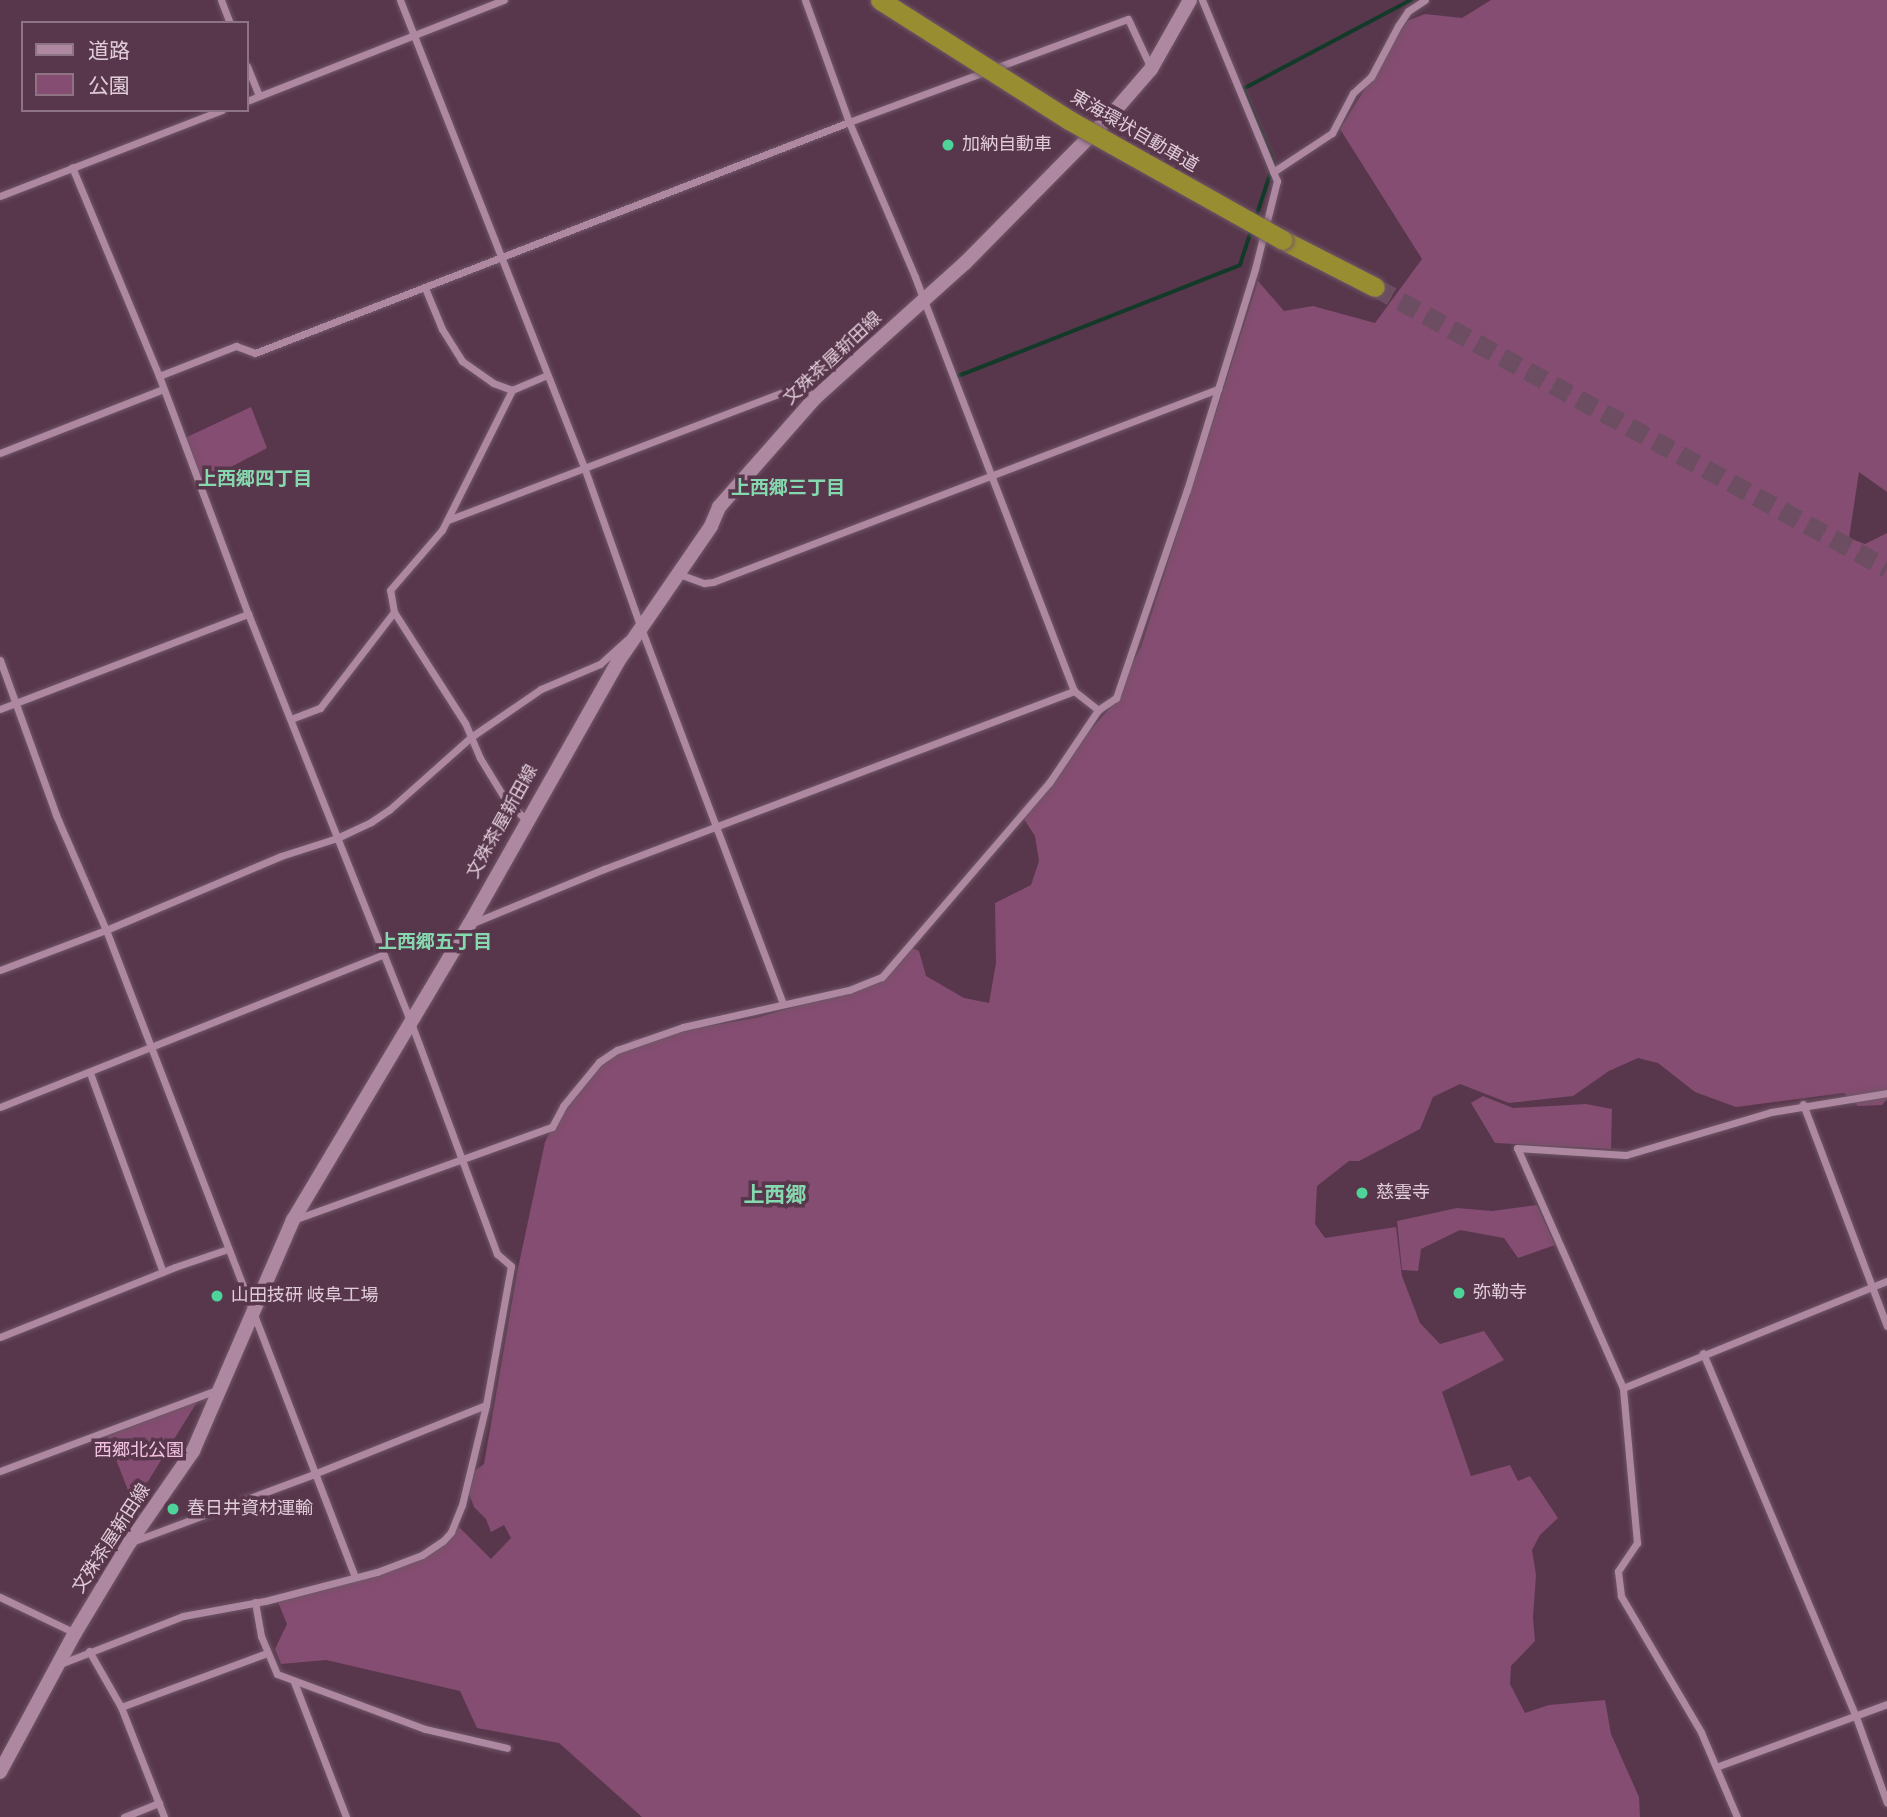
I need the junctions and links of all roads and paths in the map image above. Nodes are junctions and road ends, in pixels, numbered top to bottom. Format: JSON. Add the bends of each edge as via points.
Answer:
{"nodes":[{"id":1,"x":221,"y":0,"type":"edge"},
{"id":2,"x":400,"y":0,"type":"edge"},
{"id":3,"x":504,"y":0,"type":"edge"},
{"id":4,"x":805,"y":0,"type":"edge"},
{"id":5,"x":880,"y":0,"type":"edge"},
{"id":6,"x":1190,"y":0,"type":"edge"},
{"id":7,"x":1202,"y":0,"type":"edge"},
{"id":8,"x":1425,"y":0,"type":"edge"},
{"id":9,"x":229,"y":21,"type":"edge"},
{"id":10,"x":414,"y":36,"type":"junction"},
{"id":11,"x":248,"y":68,"type":"edge"},
{"id":12,"x":1151,"y":69,"type":"junction"},
{"id":13,"x":259,"y":96,"type":"junction"},
{"id":14,"x":248,"y":101,"type":"edge"},
{"id":15,"x":217,"y":112,"type":"edge"},
{"id":16,"x":849,"y":122,"type":"junction"},
{"id":17,"x":72,"y":167,"type":"junction"},
{"id":18,"x":1273,"y":172,"type":"junction"},
{"id":19,"x":0,"y":196,"type":"edge"},
{"id":20,"x":502,"y":258,"type":"junction"},
{"id":21,"x":1375,"y":287,"type":"tunnel mouth"},
{"id":22,"x":425,"y":288,"type":"junction"},
{"id":23,"x":923,"y":303,"type":"junction"},
{"id":24,"x":547,"y":374,"type":"junction"},
{"id":25,"x":159,"y":376,"type":"junction"},
{"id":26,"x":163,"y":389,"type":"junction"},
{"id":27,"x":1218,"y":389,"type":"junction"},
{"id":28,"x":512,"y":390,"type":"junction"},
{"id":29,"x":816,"y":397,"type":"junction"},
{"id":30,"x":0,"y":453,"type":"edge"},
{"id":31,"x":584,"y":467,"type":"junction"},
{"id":32,"x":991,"y":476,"type":"junction"},
{"id":33,"x":448,"y":521,"type":"junction"},
{"id":34,"x":679,"y":574,"type":"junction"},
{"id":35,"x":394,"y":612,"type":"junction"},
{"id":36,"x":248,"y":614,"type":"junction"},
{"id":37,"x":641,"y":628,"type":"junction"},
{"id":38,"x":0,"y":660,"type":"edge"},
{"id":39,"x":1074,"y":691,"type":"junction"},
{"id":40,"x":17,"y":703,"type":"junction"},
{"id":41,"x":0,"y":709,"type":"edge"},
{"id":42,"x":1098,"y":710,"type":"junction"},
{"id":43,"x":291,"y":719,"type":"junction"},
{"id":44,"x":471,"y":737,"type":"junction"},
{"id":45,"x":528,"y":822,"type":"junction"},
{"id":46,"x":717,"y":825,"type":"junction"},
{"id":47,"x":337,"y":838,"type":"junction"},
{"id":48,"x":469,"y":925,"type":"junction"},
{"id":49,"x":106,"y":930,"type":"junction"},
{"id":50,"x":382,"y":955,"type":"junction"},
{"id":51,"x":0,"y":970,"type":"edge"},
{"id":52,"x":783,"y":1003,"type":"junction"},
{"id":53,"x":411,"y":1023,"type":"junction"},
{"id":54,"x":150,"y":1047,"type":"junction"},
{"id":55,"x":90,"y":1073,"type":"junction"},
{"id":56,"x":1887,"y":1093,"type":"edge"},
{"id":57,"x":1804,"y":1104,"type":"junction"},
{"id":58,"x":0,"y":1107,"type":"edge"},
{"id":59,"x":462,"y":1158,"type":"junction"},
{"id":60,"x":293,"y":1220,"type":"junction"},
{"id":61,"x":228,"y":1249,"type":"junction"},
{"id":62,"x":163,"y":1272,"type":"junction"},
{"id":63,"x":1887,"y":1281,"type":"edge"},
{"id":64,"x":1871,"y":1287,"type":"junction"},
{"id":65,"x":251,"y":1311,"type":"junction"},
{"id":66,"x":1887,"y":1326,"type":"edge"},
{"id":67,"x":0,"y":1337,"type":"edge"},
{"id":68,"x":1703,"y":1353,"type":"junction"},
{"id":69,"x":1623,"y":1388,"type":"junction"},
{"id":70,"x":218,"y":1390,"type":"junction"},
{"id":71,"x":486,"y":1405,"type":"junction"},
{"id":72,"x":0,"y":1471,"type":"edge"},
{"id":73,"x":314,"y":1474,"type":"junction"},
{"id":74,"x":130,"y":1542,"type":"junction"},
{"id":75,"x":355,"y":1577,"type":"junction"},
{"id":76,"x":0,"y":1597,"type":"edge"},
{"id":77,"x":255,"y":1602,"type":"junction"},
{"id":78,"x":75,"y":1633,"type":"junction"},
{"id":79,"x":89,"y":1651,"type":"junction"},
{"id":80,"x":267,"y":1653,"type":"junction"},
{"id":81,"x":60,"y":1664,"type":"junction"},
{"id":82,"x":294,"y":1682,"type":"junction"},
{"id":83,"x":1887,"y":1704,"type":"edge"},
{"id":84,"x":121,"y":1707,"type":"junction"},
{"id":85,"x":1856,"y":1717,"type":"junction"},
{"id":86,"x":507,"y":1748,"type":"dead end"},
{"id":87,"x":1716,"y":1767,"type":"junction"},
{"id":88,"x":0,"y":1772,"type":"edge"},
{"id":89,"x":159,"y":1803,"type":"junction"},
{"id":90,"x":1887,"y":1803,"type":"edge"},
{"id":91,"x":124,"y":1817,"type":"edge"},
{"id":92,"x":164,"y":1817,"type":"edge"},
{"id":93,"x":346,"y":1817,"type":"edge"},
{"id":94,"x":1737,"y":1817,"type":"edge"}],
"edges":[{"from":1,"to":9,"type":"street"},
{"from":2,"to":10,"type":"street"},
{"from":3,"to":10,"type":"street"},
{"from":4,"to":16,"type":"street"},
{"from":5,"to":21,"type":"highway","name":"東海環状自動車道","bridge":true,"via":[[1069,120]]},
{"from":6,"to":12,"type":"main road","name":"文殊茶屋新田線"},
{"from":7,"to":18,"type":"street"},
{"from":8,"to":18,"type":"street","via":[[1408,11],[1332,133]]},
{"from":10,"to":13,"type":"street"},
{"from":10,"to":20,"type":"street"},
{"from":11,"to":13,"type":"street"},
{"from":12,"to":16,"type":"street","via":[[1128,19]]},
{"from":12,"to":23,"type":"main road","name":"文殊茶屋新田線"},
{"from":13,"to":14,"type":"street"},
{"from":15,"to":17,"type":"street"},
{"from":16,"to":20,"type":"street"},
{"from":16,"to":23,"type":"street"},
{"from":17,"to":19,"type":"street"},
{"from":17,"to":25,"type":"street"},
{"from":18,"to":27,"type":"street","via":[[1277,181],[1255,269]]},
{"from":20,"to":22,"type":"street"},
{"from":20,"to":24,"type":"street"},
{"from":22,"to":25,"type":"street","via":[[255,353],[236,346]]},
{"from":22,"to":28,"type":"street","via":[[462,361]]},
{"from":23,"to":29,"type":"main road","name":"文殊茶屋新田線"},
{"from":23,"to":32,"type":"street"},
{"from":24,"to":28,"type":"street"},
{"from":24,"to":31,"type":"street"},
{"from":25,"to":26,"type":"street"},
{"from":26,"to":30,"type":"street"},
{"from":26,"to":36,"type":"street"},
{"from":27,"to":32,"type":"street"},
{"from":27,"to":42,"type":"street","via":[[1119,688],[1115,698]]},
{"from":28,"to":33,"type":"street"},
{"from":29,"to":31,"type":"street","via":[[798,386]]},
{"from":29,"to":34,"type":"main road","name":"文殊茶屋新田線","via":[[719,507]]},
{"from":31,"to":33,"type":"street"},
{"from":31,"to":37,"type":"street"},
{"from":32,"to":34,"type":"street","via":[[713,582]]},
{"from":32,"to":39,"type":"street"},
{"from":33,"to":35,"type":"street","via":[[390,590]]},
{"from":34,"to":37,"type":"main road","name":"文殊茶屋新田線"},
{"from":35,"to":43,"type":"street","via":[[320,708]]},
{"from":35,"to":44,"type":"street"},
{"from":36,"to":40,"type":"street"},
{"from":36,"to":43,"type":"street"},
{"from":37,"to":44,"type":"street","via":[[600,664],[541,689]]},
{"from":37,"to":45,"type":"main road","name":"文殊茶屋新田線"},
{"from":37,"to":46,"type":"street"},
{"from":38,"to":40,"type":"street"},
{"from":39,"to":42,"type":"street"},
{"from":39,"to":46,"type":"street"},
{"from":40,"to":41,"type":"street"},
{"from":40,"to":49,"type":"street","via":[[56,816]]},
{"from":42,"to":52,"type":"street","via":[[1049,783],[882,977],[849,990]]},
{"from":43,"to":47,"type":"street"},
{"from":44,"to":45,"type":"street","via":[[505,799]]},
{"from":44,"to":47,"type":"street","via":[[389,810]]},
{"from":45,"to":48,"type":"main road","name":"文殊茶屋新田線"},
{"from":46,"to":48,"type":"street"},
{"from":46,"to":52,"type":"street"},
{"from":47,"to":49,"type":"street","via":[[281,856]]},
{"from":47,"to":50,"type":"street"},
{"from":48,"to":53,"type":"main road","name":"文殊茶屋新田線"},
{"from":49,"to":51,"type":"street"},
{"from":49,"to":54,"type":"street"},
{"from":50,"to":53,"type":"street"},
{"from":50,"to":54,"type":"street"},
{"from":52,"to":59,"type":"street","via":[[683,1027],[617,1050],[599,1062],[552,1127]]},
{"from":53,"to":59,"type":"street"},
{"from":53,"to":60,"type":"main road","name":"文殊茶屋新田線"},
{"from":54,"to":55,"type":"street"},
{"from":54,"to":61,"type":"street"},
{"from":55,"to":58,"type":"street"},
{"from":55,"to":62,"type":"street"},
{"from":56,"to":57,"type":"street"},
{"from":57,"to":64,"type":"street"},
{"from":57,"to":69,"type":"street","via":[[1626,1155],[1517,1148]]},
{"from":59,"to":60,"type":"street"},
{"from":59,"to":71,"type":"street","via":[[497,1254],[510,1266]]},
{"from":60,"to":65,"type":"main road","name":"文殊茶屋新田線"},
{"from":61,"to":62,"type":"street"},
{"from":61,"to":65,"type":"street"},
{"from":62,"to":67,"type":"street"},
{"from":63,"to":64,"type":"street"},
{"from":64,"to":66,"type":"street"},
{"from":64,"to":68,"type":"street"},
{"from":65,"to":70,"type":"main road","name":"文殊茶屋新田線"},
{"from":65,"to":73,"type":"street"},
{"from":68,"to":69,"type":"street"},
{"from":68,"to":85,"type":"street"},
{"from":69,"to":87,"type":"street","via":[[1637,1543],[1618,1571],[1621,1596]]},
{"from":70,"to":72,"type":"street"},
{"from":70,"to":74,"type":"main road","name":"文殊茶屋新田線","via":[[193,1451]]},
{"from":71,"to":73,"type":"street"},
{"from":71,"to":75,"type":"street","via":[[451,1532],[422,1555]]},
{"from":73,"to":74,"type":"street"},
{"from":73,"to":75,"type":"street"},
{"from":74,"to":78,"type":"main road","name":"文殊茶屋新田線"},
{"from":75,"to":77,"type":"street"},
{"from":76,"to":78,"type":"street"},
{"from":77,"to":79,"type":"street","via":[[183,1616]]},
{"from":77,"to":80,"type":"street"},
{"from":78,"to":81,"type":"main road","name":"文殊茶屋新田線"},
{"from":79,"to":81,"type":"street"},
{"from":79,"to":84,"type":"street"},
{"from":80,"to":82,"type":"street","via":[[277,1674]]},
{"from":80,"to":84,"type":"street"},
{"from":81,"to":88,"type":"main road","name":"文殊茶屋新田線"},
{"from":82,"to":86,"type":"street","via":[[305,1682],[425,1729]]},
{"from":82,"to":93,"type":"street"},
{"from":83,"to":85,"type":"street"},
{"from":84,"to":89,"type":"street"},
{"from":85,"to":87,"type":"street"},
{"from":85,"to":90,"type":"street"},
{"from":87,"to":94,"type":"street"},
{"from":89,"to":91,"type":"street"},
{"from":89,"to":92,"type":"street"}]}
